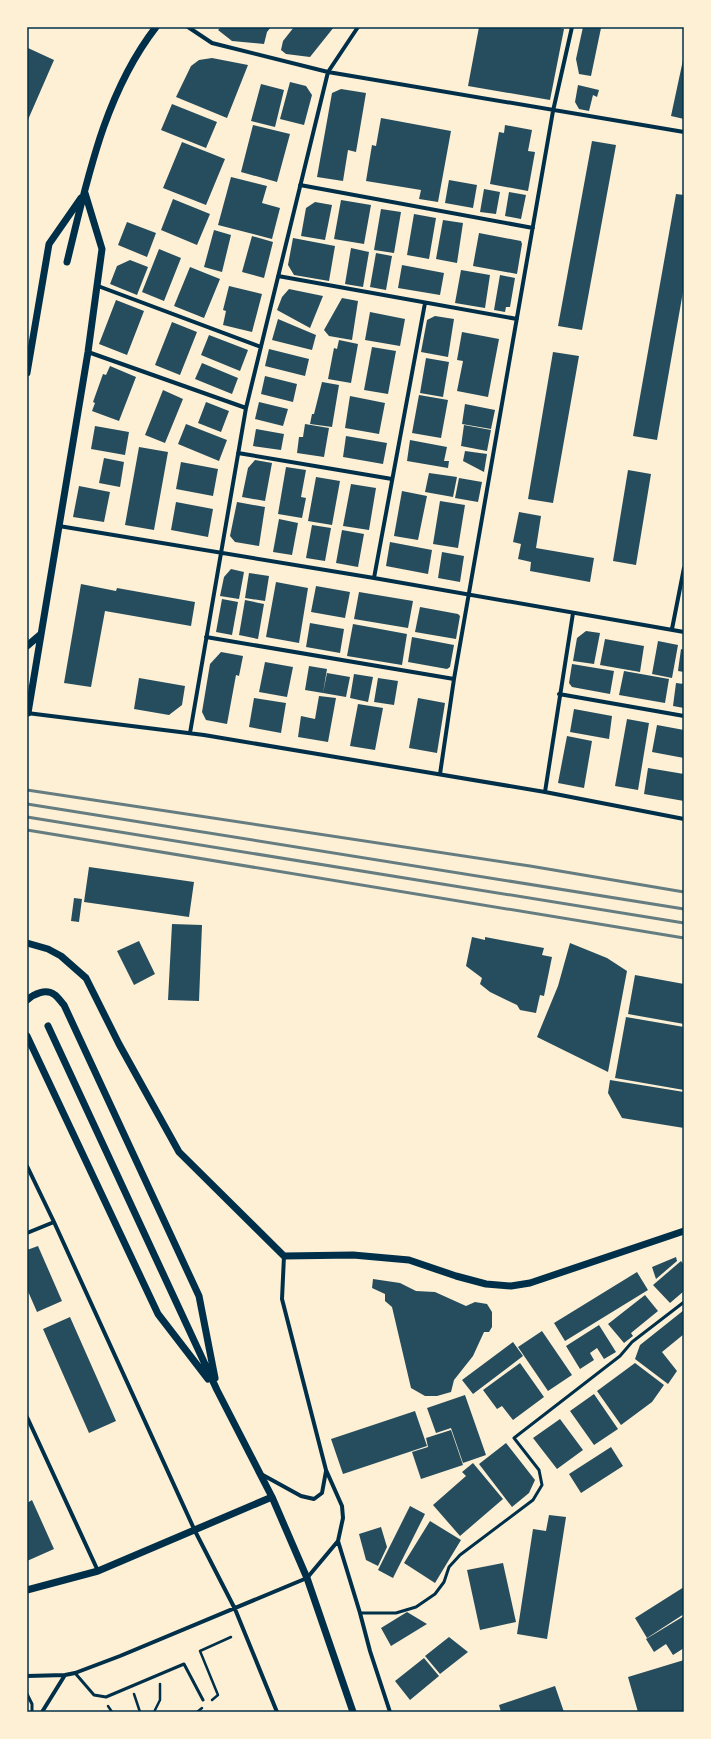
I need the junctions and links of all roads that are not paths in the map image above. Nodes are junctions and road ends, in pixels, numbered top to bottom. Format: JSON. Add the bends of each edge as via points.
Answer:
{"nodes":[{"id":1,"x":156,"y":27,"type":"edge"},
{"id":2,"x":188,"y":27,"type":"edge"},
{"id":3,"x":358,"y":27,"type":"edge"},
{"id":4,"x":572,"y":27,"type":"edge"},
{"id":5,"x":328,"y":72,"type":"junction"},
{"id":6,"x":553,"y":111,"type":"junction"},
{"id":7,"x":684,"y":132,"type":"edge"},
{"id":8,"x":300,"y":185,"type":"junction"},
{"id":9,"x":84,"y":193,"type":"junction"},
{"id":10,"x":533,"y":228,"type":"junction"},
{"id":11,"x":67,"y":262,"type":"dead end"},
{"id":12,"x":278,"y":276,"type":"junction"},
{"id":13,"x":98,"y":286,"type":"junction"},
{"id":14,"x":425,"y":303,"type":"junction"},
{"id":15,"x":517,"y":319,"type":"junction"},
{"id":16,"x":261,"y":346,"type":"junction"},
{"id":17,"x":88,"y":352,"type":"junction"},
{"id":18,"x":27,"y":373,"type":"edge"},
{"id":19,"x":246,"y":408,"type":"junction"},
{"id":20,"x":238,"y":453,"type":"junction"},
{"id":21,"x":392,"y":479,"type":"junction"},
{"id":22,"x":59,"y":526,"type":"junction"},
{"id":23,"x":221,"y":554,"type":"junction"},
{"id":24,"x":684,"y":568,"type":"edge"},
{"id":25,"x":374,"y":578,"type":"junction"},
{"id":26,"x":468,"y":594,"type":"junction"},
{"id":27,"x":572,"y":613,"type":"junction"},
{"id":28,"x":672,"y":629,"type":"junction"},
{"id":29,"x":684,"y":632,"type":"edge"},
{"id":30,"x":41,"y":634,"type":"junction"},
{"id":31,"x":206,"y":637,"type":"junction"},
{"id":32,"x":27,"y":646,"type":"edge"},
{"id":33,"x":454,"y":679,"type":"junction"},
{"id":34,"x":559,"y":694,"type":"junction"},
{"id":35,"x":27,"y":713,"type":"edge"},
{"id":36,"x":684,"y":716,"type":"edge"},
{"id":37,"x":190,"y":733,"type":"junction"},
{"id":38,"x":440,"y":774,"type":"junction"},
{"id":39,"x":545,"y":792,"type":"junction"},
{"id":40,"x":684,"y":819,"type":"edge"},
{"id":41,"x":27,"y":943,"type":"edge"},
{"id":42,"x":27,"y":1000,"type":"edge"},
{"id":43,"x":48,"y":1026,"type":"dead end"},
{"id":44,"x":27,"y":1036,"type":"edge"},
{"id":45,"x":27,"y":1166,"type":"edge"},
{"id":46,"x":54,"y":1222,"type":"junction"},
{"id":47,"x":684,"y":1231,"type":"edge"},
{"id":48,"x":27,"y":1233,"type":"edge"},
{"id":49,"x":284,"y":1256,"type":"junction"},
{"id":50,"x":684,"y":1302,"type":"edge"},
{"id":51,"x":217,"y":1390,"type":"junction"},
{"id":52,"x":27,"y":1417,"type":"edge"},
{"id":53,"x":326,"y":1470,"type":"junction"},
{"id":54,"x":260,"y":1473,"type":"junction"},
{"id":55,"x":272,"y":1497,"type":"junction"},
{"id":56,"x":195,"y":1531,"type":"junction"},
{"id":57,"x":338,"y":1540,"type":"junction"},
{"id":58,"x":98,"y":1571,"type":"junction"},
{"id":59,"x":306,"y":1578,"type":"junction"},
{"id":60,"x":27,"y":1590,"type":"edge"},
{"id":61,"x":235,"y":1609,"type":"junction"},
{"id":62,"x":360,"y":1613,"type":"junction"},
{"id":63,"x":75,"y":1673,"type":"junction"},
{"id":64,"x":65,"y":1675,"type":"junction"},
{"id":65,"x":27,"y":1676,"type":"edge"},
{"id":66,"x":27,"y":1694,"type":"edge"},
{"id":67,"x":203,"y":1700,"type":"dead end"},
{"id":68,"x":32,"y":1712,"type":"edge"},
{"id":69,"x":42,"y":1712,"type":"edge"},
{"id":70,"x":277,"y":1712,"type":"edge"},
{"id":71,"x":353,"y":1712,"type":"edge"},
{"id":72,"x":390,"y":1712,"type":"edge"}],
"edges":[{"from":1,"to":9,"type":"street","via":[[126,75],[108,114]]},
{"from":2,"to":5,"type":"street","via":[[212,44]]},
{"from":3,"to":5,"type":"street"},
{"from":4,"to":6,"type":"street"},
{"from":5,"to":6,"type":"street"},
{"from":5,"to":8,"type":"street"},
{"from":6,"to":7,"type":"street"},
{"from":6,"to":10,"type":"street"},
{"from":8,"to":10,"type":"street"},
{"from":8,"to":12,"type":"street"},
{"from":9,"to":11,"type":"street"},
{"from":9,"to":13,"type":"street","via":[[102,249]]},
{"from":9,"to":18,"type":"street","via":[[49,244]]},
{"from":10,"to":15,"type":"street"},
{"from":12,"to":14,"type":"street"},
{"from":12,"to":16,"type":"street"},
{"from":13,"to":16,"type":"street"},
{"from":13,"to":17,"type":"street"},
{"from":14,"to":15,"type":"street"},
{"from":14,"to":21,"type":"street"},
{"from":15,"to":26,"type":"street"},
{"from":16,"to":19,"type":"street"},
{"from":17,"to":19,"type":"street"},
{"from":17,"to":22,"type":"street"},
{"from":19,"to":20,"type":"street"},
{"from":20,"to":21,"type":"street"},
{"from":20,"to":23,"type":"street"},
{"from":21,"to":25,"type":"street"},
{"from":22,"to":23,"type":"street"},
{"from":22,"to":30,"type":"street"},
{"from":23,"to":25,"type":"street"},
{"from":23,"to":31,"type":"street"},
{"from":24,"to":28,"type":"street"},
{"from":25,"to":26,"type":"street"},
{"from":26,"to":27,"type":"street"},
{"from":26,"to":33,"type":"street"},
{"from":27,"to":28,"type":"street"},
{"from":27,"to":34,"type":"street"},
{"from":28,"to":29,"type":"street"},
{"from":30,"to":32,"type":"street"},
{"from":30,"to":35,"type":"street"},
{"from":31,"to":33,"type":"street"},
{"from":31,"to":37,"type":"street"},
{"from":33,"to":38,"type":"street"},
{"from":34,"to":36,"type":"street"},
{"from":34,"to":39,"type":"street"},
{"from":35,"to":37,"type":"street"},
{"from":37,"to":38,"type":"street"},
{"from":38,"to":39,"type":"street"},
{"from":39,"to":40,"type":"street"},
{"from":41,"to":49,"type":"street","via":[[61,956],[86,978],[119,1044],[179,1152]]},
{"from":42,"to":51,"type":"street","via":[[37,993],[46,992],[55,994],[64,1005],[199,1296]]},
{"from":43,"to":51,"type":"street"},
{"from":44,"to":51,"type":"street","via":[[158,1314]]},
{"from":45,"to":46,"type":"street"},
{"from":46,"to":48,"type":"street"},
{"from":46,"to":56,"type":"street"},
{"from":47,"to":49,"type":"street","via":[[530,1283],[511,1286],[486,1284],[409,1260],[353,1255]]},
{"from":49,"to":53,"type":"street","via":[[282,1299]]},
{"from":50,"to":62,"type":"lane","via":[[632,1342],[620,1356],[514,1438],[539,1470],[542,1484],[533,1500],[460,1555],[449,1567],[444,1582],[435,1594],[416,1607],[396,1613]]},
{"from":51,"to":54,"type":"street"},
{"from":52,"to":58,"type":"street"},
{"from":53,"to":54,"type":"street","via":[[322,1493],[314,1498],[300,1496]]},
{"from":53,"to":57,"type":"street","via":[[342,1506],[343,1518]]},
{"from":54,"to":55,"type":"street"},
{"from":55,"to":56,"type":"street"},
{"from":55,"to":59,"type":"street"},
{"from":56,"to":58,"type":"street"},
{"from":56,"to":61,"type":"street"},
{"from":57,"to":59,"type":"street"},
{"from":57,"to":62,"type":"street"},
{"from":58,"to":60,"type":"street"},
{"from":59,"to":61,"type":"street"},
{"from":59,"to":71,"type":"street"},
{"from":61,"to":63,"type":"street"},
{"from":61,"to":70,"type":"street"},
{"from":62,"to":72,"type":"street"},
{"from":63,"to":64,"type":"street"},
{"from":63,"to":67,"type":"lane","via":[[94,1695],[106,1697],[184,1664]]},
{"from":64,"to":65,"type":"street"},
{"from":64,"to":69,"type":"street"},
{"from":66,"to":68,"type":"lane","via":[[32,1704]]}]}
